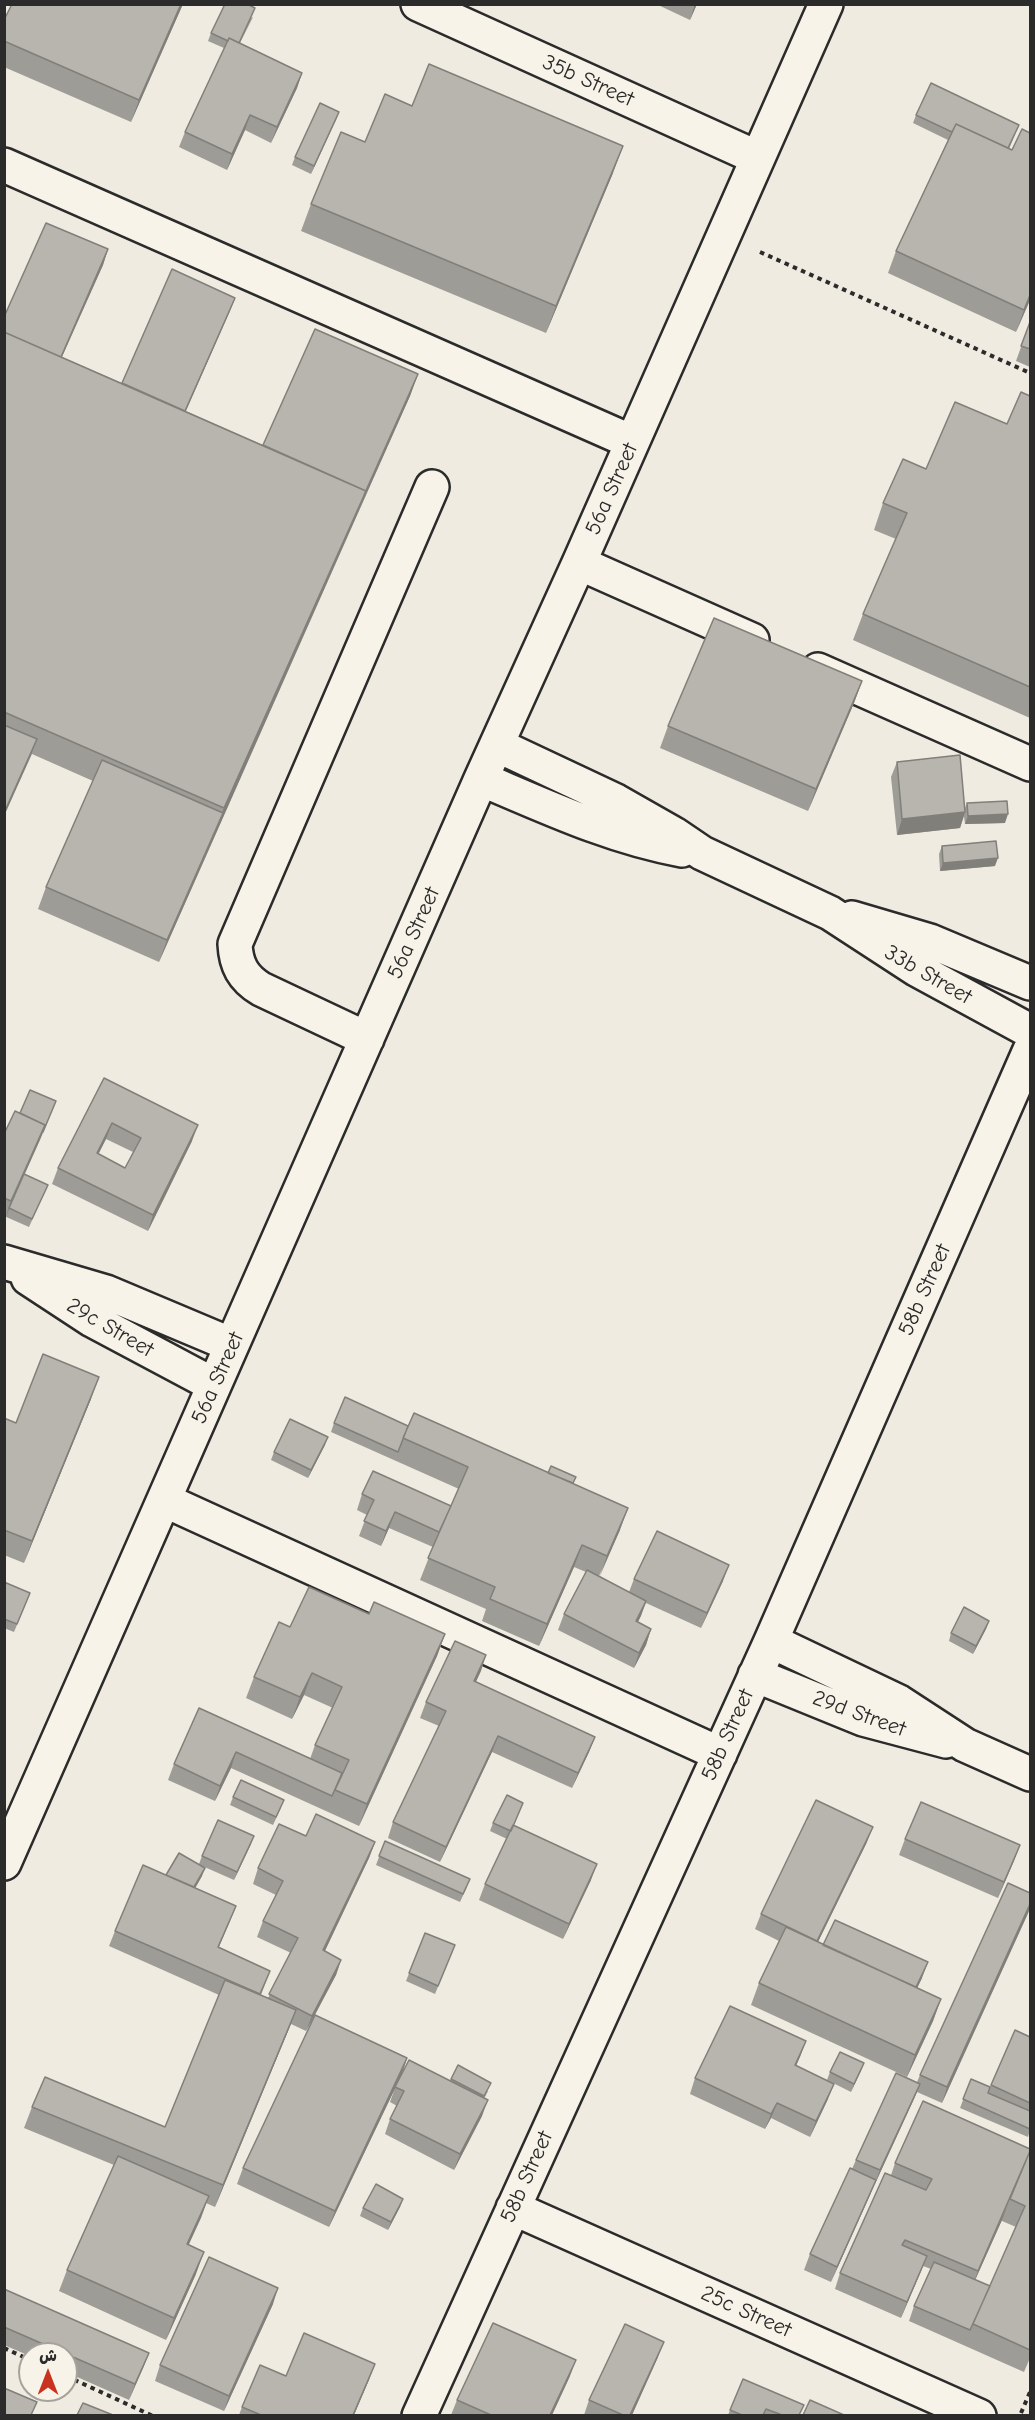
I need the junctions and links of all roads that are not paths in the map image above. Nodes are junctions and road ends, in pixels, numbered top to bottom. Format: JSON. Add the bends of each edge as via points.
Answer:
{"nodes":[{"id":1,"x":418,"y":4,"type":"edge"},
{"id":2,"x":826,"y":4,"type":"edge"},
{"id":3,"x":467,"y":14,"type":"edge"},
{"id":4,"x":758,"y":158,"type":"junction"},
{"id":5,"x":4,"y":165,"type":"edge"},
{"id":6,"x":632,"y":442,"type":"junction"},
{"id":7,"x":432,"y":487,"type":"dead end"},
{"id":8,"x":579,"y":563,"type":"junction"},
{"id":9,"x":497,"y":745,"type":"junction"},
{"id":10,"x":1030,"y":764,"type":"edge"},
{"id":11,"x":481,"y":779,"type":"junction"},
{"id":12,"x":702,"y":853,"type":"junction"},
{"id":13,"x":830,"y":912,"type":"junction"},
{"id":14,"x":1030,"y":983,"type":"edge"},
{"id":15,"x":1030,"y":1031,"type":"edge"},
{"id":16,"x":367,"y":1039,"type":"junction"},
{"id":17,"x":1030,"y":1050,"type":"edge"},
{"id":18,"x":7,"y":1264,"type":"edge"},
{"id":19,"x":232,"y":1345,"type":"junction"},
{"id":20,"x":214,"y":1385,"type":"junction"},
{"id":21,"x":164,"y":1500,"type":"junction"},
{"id":22,"x":771,"y":1641,"type":"junction"},
{"id":23,"x":755,"y":1675,"type":"junction"},
{"id":24,"x":965,"y":1745,"type":"junction"},
{"id":25,"x":720,"y":1754,"type":"junction"},
{"id":26,"x":1030,"y":1774,"type":"edge"},
{"id":27,"x":4,"y":1863,"type":"edge"},
{"id":28,"x":513,"y":2208,"type":"junction"},
{"id":29,"x":419,"y":2415,"type":"edge"},
{"id":30,"x":979,"y":2415,"type":"edge"}],
"edges":[{"from":1,"to":3,"type":"street","name":"35b Street"},
{"from":2,"to":4,"type":"street","name":"56a Street"},
{"from":3,"to":4,"type":"street","name":"35b Street"},
{"from":4,"to":6,"type":"street","name":"56a Street"},
{"from":5,"to":6,"type":"street"},
{"from":6,"to":8,"type":"street","name":"56a Street"},
{"from":7,"to":16,"type":"street","via":[[235,944],[236,958],[249,982]]},
{"from":8,"to":9,"type":"street","name":"56a Street"},
{"from":8,"to":10,"type":"street"},
{"from":9,"to":11,"type":"street","name":"56a Street"},
{"from":9,"to":12,"type":"street","name":"33b Street","via":[[616,801]]},
{"from":11,"to":12,"type":"street","name":"33b Street","via":[[603,830]]},
{"from":11,"to":16,"type":"street","name":"56a Street"},
{"from":12,"to":13,"type":"street","name":"33b Street"},
{"from":13,"to":14,"type":"street","name":"33b Street","via":[[930,941]]},
{"from":13,"to":15,"type":"street","name":"33b Street","via":[[916,969]]},
{"from":16,"to":19,"type":"street","name":"56a Street"},
{"from":17,"to":22,"type":"street","name":"58b Street"},
{"from":18,"to":19,"type":"street","name":"29c Street","via":[[106,1292]]},
{"from":18,"to":20,"type":"street","name":"29c Street","via":[[92,1320]]},
{"from":19,"to":20,"type":"street","name":"56a Street"},
{"from":20,"to":21,"type":"street","name":"56a Street"},
{"from":21,"to":25,"type":"street"},
{"from":21,"to":27,"type":"street","name":"56a Street"},
{"from":22,"to":23,"type":"street","name":"58b Street"},
{"from":22,"to":24,"type":"street","name":"29d Street","via":[[899,1702]]},
{"from":23,"to":24,"type":"street","name":"29d Street","via":[[863,1719]]},
{"from":23,"to":25,"type":"street","name":"58b Street"},
{"from":24,"to":26,"type":"street","name":"29d Street"},
{"from":25,"to":28,"type":"street","name":"58b Street"},
{"from":28,"to":29,"type":"street","name":"58b Street"},
{"from":28,"to":30,"type":"street","name":"25c Street"}]}
